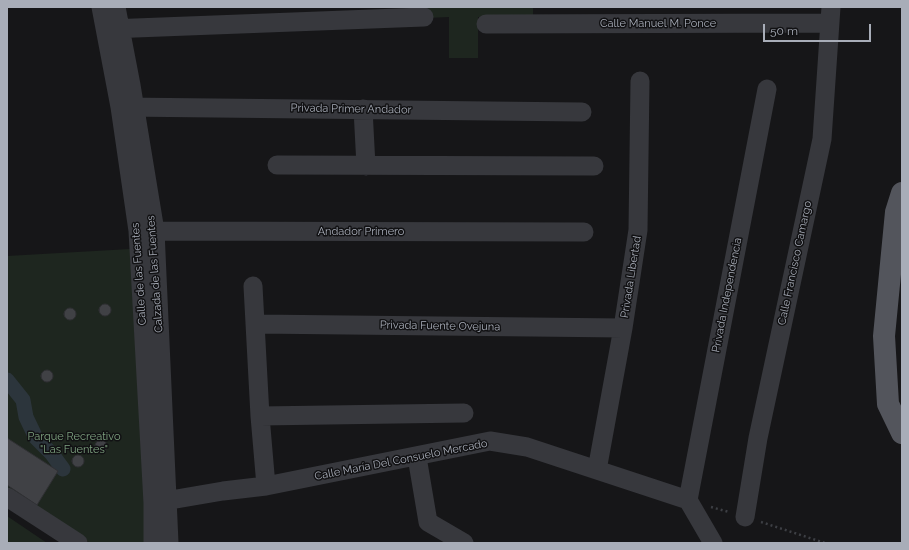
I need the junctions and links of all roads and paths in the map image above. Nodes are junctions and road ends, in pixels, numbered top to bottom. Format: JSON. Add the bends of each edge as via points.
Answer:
{"nodes":[{"id":1,"x":101,"y":7,"type":"edge"},
{"id":2,"x":116,"y":7,"type":"edge"},
{"id":3,"x":830,"y":15,"type":"edge"},
{"id":4,"x":424,"y":17,"type":"dead end"},
{"id":5,"x":486,"y":24,"type":"dead end"},
{"id":6,"x":113,"y":29,"type":"junction"},
{"id":7,"x":640,"y":81,"type":"dead end"},
{"id":8,"x":767,"y":89,"type":"dead end"},
{"id":9,"x":127,"y":108,"type":"junction"},
{"id":10,"x":363,"y":109,"type":"junction"},
{"id":11,"x":582,"y":112,"type":"dead end"},
{"id":12,"x":277,"y":165,"type":"dead end"},
{"id":13,"x":366,"y":166,"type":"junction"},
{"id":14,"x":594,"y":166,"type":"dead end"},
{"id":15,"x":902,"y":193,"type":"edge"},
{"id":16,"x":146,"y":231,"type":"junction"},
{"id":17,"x":584,"y":232,"type":"dead end"},
{"id":18,"x":253,"y":286,"type":"dead end"},
{"id":19,"x":256,"y":324,"type":"junction"},
{"id":20,"x":623,"y":328,"type":"junction"},
{"id":21,"x":464,"y":413,"type":"dead end"},
{"id":22,"x":260,"y":416,"type":"junction"},
{"id":23,"x":902,"y":432,"type":"edge"},
{"id":24,"x":417,"y":457,"type":"junction"},
{"id":25,"x":597,"y":470,"type":"junction"},
{"id":26,"x":266,"y":486,"type":"junction"},
{"id":27,"x":7,"y":497,"type":"edge"},
{"id":28,"x":688,"y":500,"type":"junction"},
{"id":29,"x":160,"y":502,"type":"junction"},
{"id":30,"x":746,"y":517,"type":"dead end"},
{"id":31,"x":78,"y":543,"type":"edge"},
{"id":32,"x":153,"y":543,"type":"edge"},
{"id":33,"x":169,"y":543,"type":"edge"},
{"id":34,"x":464,"y":543,"type":"edge"},
{"id":35,"x":713,"y":543,"type":"edge"}],
"edges":[{"from":1,"to":6,"type":"street","name":"Calle de las Fuentes"},
{"from":2,"to":6,"type":"street"},
{"from":3,"to":5,"type":"street","name":"Calle Manuel M. Ponce"},
{"from":3,"to":30,"type":"street","name":"Calle Francisco Camargo","via":[[822,139],[758,438]]},
{"from":4,"to":6,"type":"street"},
{"from":6,"to":9,"type":"street","name":"Calle de las Fuentes"},
{"from":7,"to":20,"type":"street","name":"Privada Libertad","via":[[638,230]]},
{"from":8,"to":28,"type":"street","name":"Privada Independencia"},
{"from":9,"to":10,"type":"street","name":"Privada Primer Andador"},
{"from":9,"to":16,"type":"street","name":"Calle de las Fuentes"},
{"from":10,"to":11,"type":"street","name":"Privada Primer Andador"},
{"from":10,"to":13,"type":"street"},
{"from":12,"to":13,"type":"street"},
{"from":13,"to":14,"type":"street"},
{"from":15,"to":23,"type":"main road","via":[[896,212],[884,336],[888,404]]},
{"from":16,"to":17,"type":"street","name":"Andador Primero"},
{"from":16,"to":29,"type":"street","name":"Calle de las Fuentes"},
{"from":18,"to":19,"type":"street"},
{"from":19,"to":20,"type":"street","name":"Privada Fuente Ovejuna"},
{"from":19,"to":22,"type":"street"},
{"from":20,"to":25,"type":"street","name":"Privada Libertad"},
{"from":21,"to":22,"type":"street"},
{"from":22,"to":26,"type":"street"},
{"from":24,"to":25,"type":"street","name":"Calle María Del Consuelo Mercado","via":[[490,442],[527,447]]},
{"from":24,"to":26,"type":"street","name":"Calle María Del Consuelo Mercado"},
{"from":24,"to":34,"type":"street","via":[[428,522]]},
{"from":25,"to":28,"type":"street","name":"Calle María Del Consuelo Mercado"},
{"from":26,"to":29,"type":"street","name":"Calle María Del Consuelo Mercado"},
{"from":27,"to":31,"type":"street"},
{"from":28,"to":35,"type":"street"},
{"from":29,"to":32,"type":"street","name":"Calle de las Fuentes"},
{"from":29,"to":33,"type":"street"}]}
